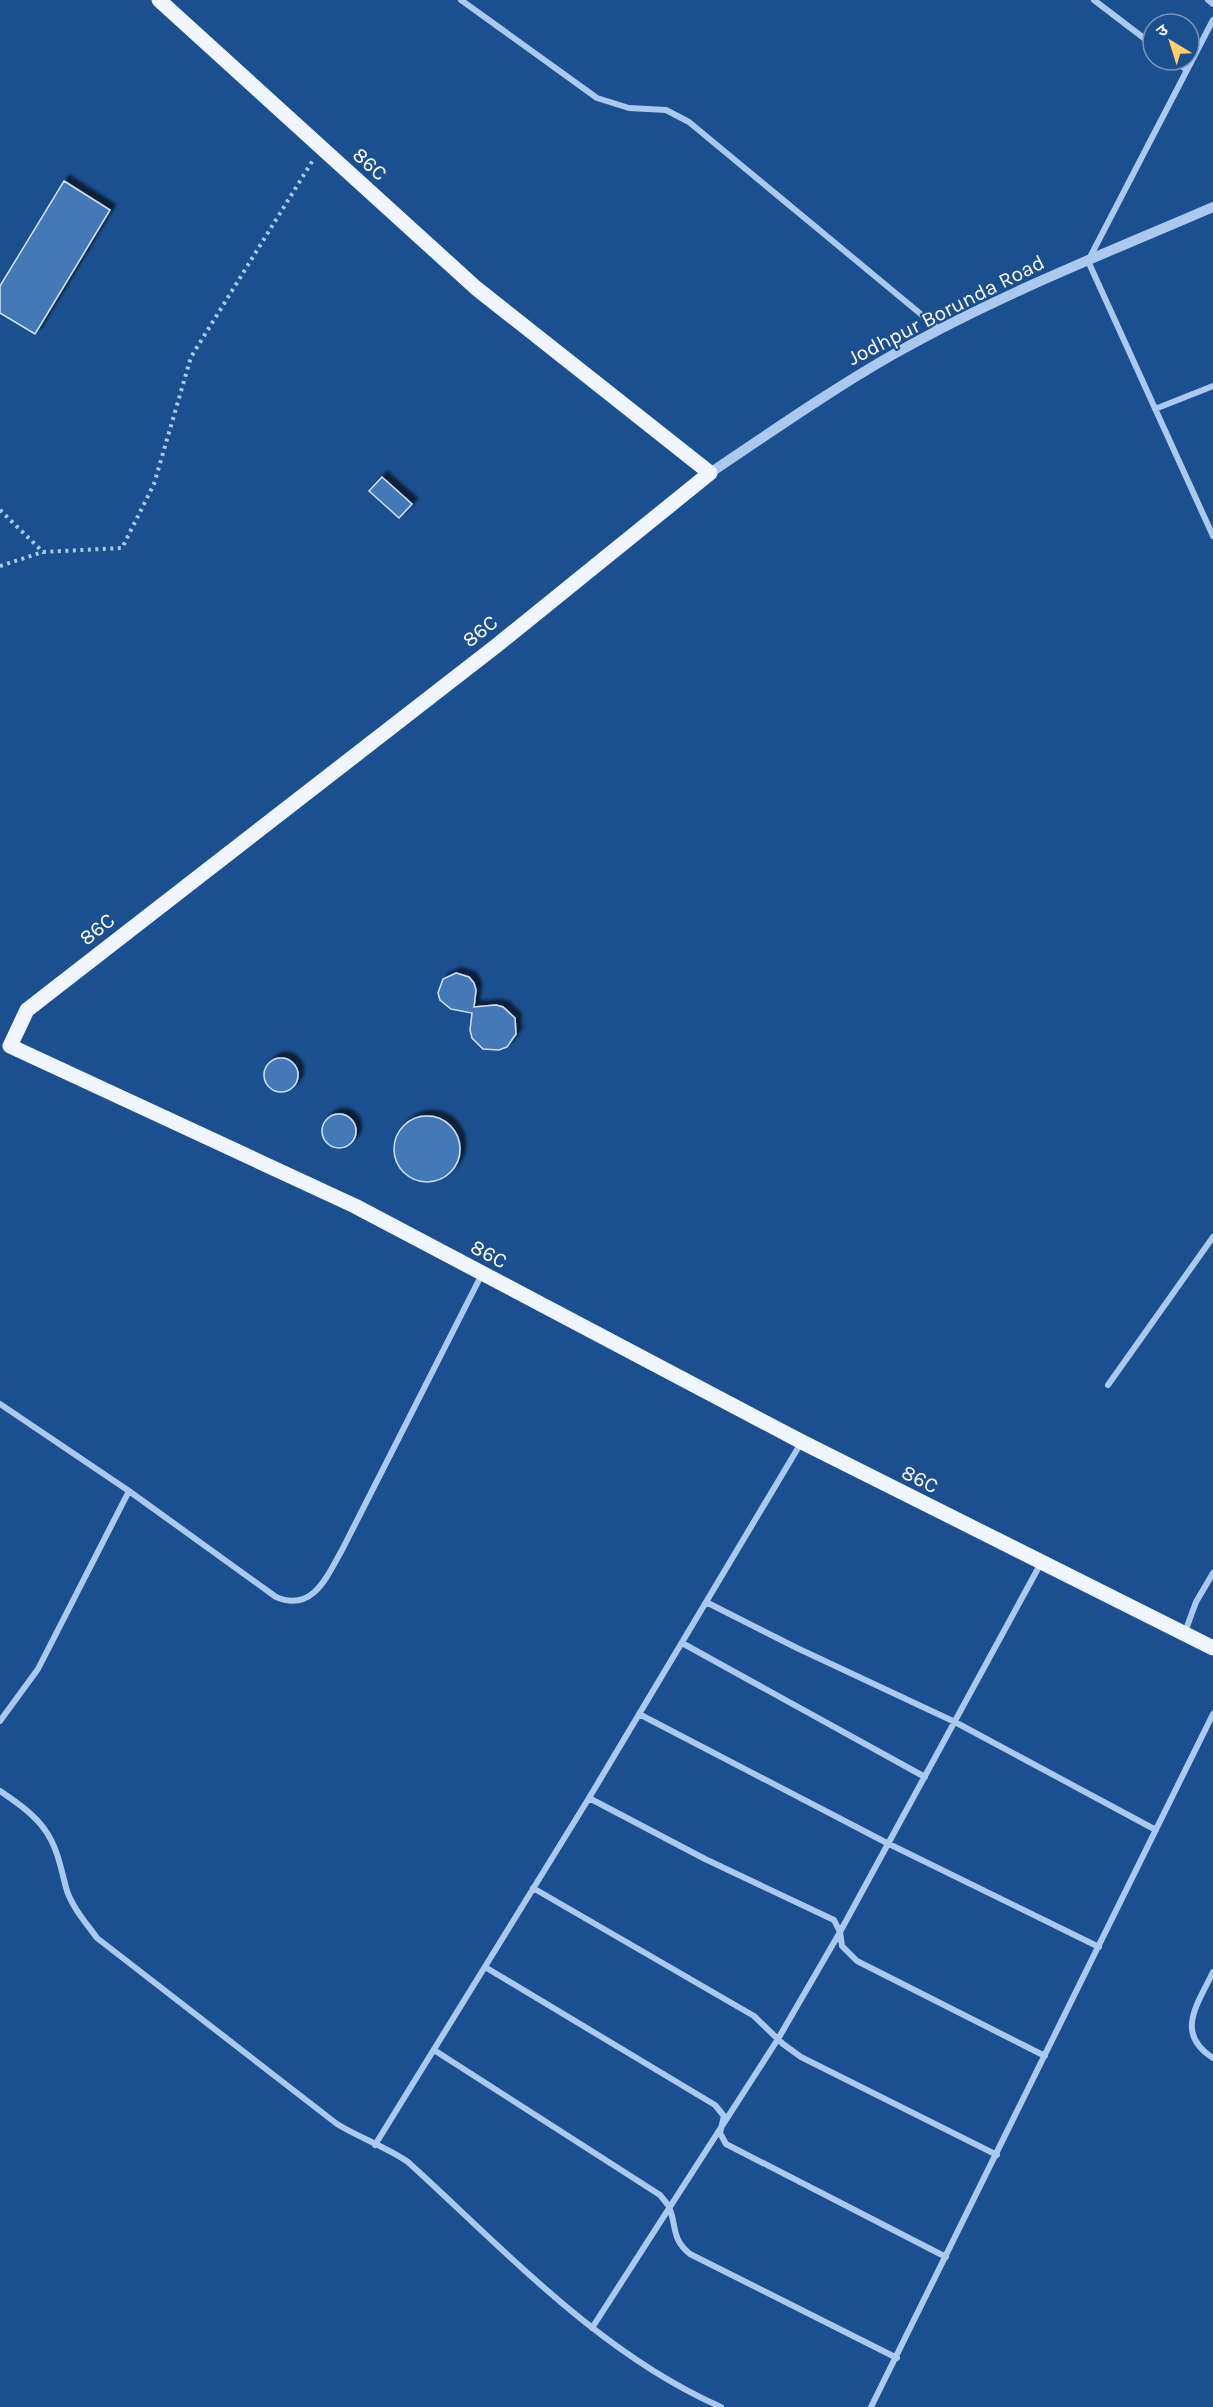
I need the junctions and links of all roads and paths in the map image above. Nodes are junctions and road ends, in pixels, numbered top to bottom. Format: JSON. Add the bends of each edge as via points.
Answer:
{"nodes":[{"id":1,"x":159,"y":0,"type":"edge"},
{"id":2,"x":461,"y":0,"type":"edge"},
{"id":3,"x":1094,"y":0,"type":"edge"},
{"id":4,"x":1208,"y":0,"type":"edge"},
{"id":5,"x":1213,"y":4,"type":"edge"},
{"id":6,"x":1213,"y":20,"type":"edge"},
{"id":7,"x":1141,"y":36,"type":"edge"},
{"id":8,"x":1201,"y":43,"type":"edge"},
{"id":9,"x":1186,"y":72,"type":"edge"},
{"id":10,"x":321,"y":147,"type":"junction"},
{"id":11,"x":1213,"y":207,"type":"edge"},
{"id":12,"x":1088,"y":261,"type":"junction"},
{"id":13,"x":940,"y":330,"type":"junction"},
{"id":14,"x":1213,"y":386,"type":"edge"},
{"id":15,"x":1155,"y":409,"type":"junction"},
{"id":16,"x":710,"y":473,"type":"junction"},
{"id":17,"x":0,"y":510,"type":"edge"},
{"id":18,"x":1213,"y":536,"type":"edge"},
{"id":19,"x":43,"y":552,"type":"junction"},
{"id":20,"x":0,"y":566,"type":"edge"},
{"id":21,"x":1213,"y":1237,"type":"edge"},
{"id":22,"x":482,"y":1274,"type":"junction"},
{"id":23,"x":1107,"y":1384,"type":"dead end"},
{"id":24,"x":0,"y":1404,"type":"edge"},
{"id":25,"x":802,"y":1442,"type":"junction"},
{"id":26,"x":129,"y":1491,"type":"junction"},
{"id":27,"x":1041,"y":1563,"type":"junction"},
{"id":28,"x":1213,"y":1573,"type":"edge"},
{"id":29,"x":706,"y":1602,"type":"junction"},
{"id":30,"x":1184,"y":1634,"type":"junction"},
{"id":31,"x":682,"y":1643,"type":"junction"},
{"id":32,"x":1213,"y":1648,"type":"edge"},
{"id":33,"x":639,"y":1714,"type":"junction"},
{"id":34,"x":1213,"y":1714,"type":"edge"},
{"id":35,"x":0,"y":1721,"type":"edge"},
{"id":36,"x":955,"y":1722,"type":"junction"},
{"id":37,"x":925,"y":1777,"type":"junction"},
{"id":38,"x":0,"y":1791,"type":"edge"},
{"id":39,"x":589,"y":1798,"type":"junction"},
{"id":40,"x":1156,"y":1830,"type":"junction"},
{"id":41,"x":887,"y":1843,"type":"junction"},
{"id":42,"x":533,"y":1888,"type":"junction"},
{"id":43,"x":840,"y":1932,"type":"junction"},
{"id":44,"x":1099,"y":1947,"type":"junction"},
{"id":45,"x":485,"y":1967,"type":"junction"},
{"id":46,"x":1213,"y":1972,"type":"edge"},
{"id":47,"x":778,"y":2038,"type":"junction"},
{"id":48,"x":434,"y":2050,"type":"junction"},
{"id":49,"x":1045,"y":2056,"type":"junction"},
{"id":50,"x":1213,"y":2058,"type":"edge"},
{"id":51,"x":724,"y":2121,"type":"junction"},
{"id":52,"x":375,"y":2145,"type":"junction"},
{"id":53,"x":997,"y":2155,"type":"junction"},
{"id":54,"x":669,"y":2208,"type":"junction"},
{"id":55,"x":946,"y":2257,"type":"junction"},
{"id":56,"x":592,"y":2328,"type":"junction"},
{"id":57,"x":897,"y":2358,"type":"junction"},
{"id":58,"x":721,"y":2407,"type":"edge"},
{"id":59,"x":871,"y":2407,"type":"edge"}],
"edges":[{"from":1,"to":10,"type":"main road","name":"86C"},
{"from":2,"to":13,"type":"street","via":[[597,98],[629,108],[666,110],[689,122]]},
{"from":3,"to":7,"type":"street"},
{"from":4,"to":5,"type":"street"},
{"from":6,"to":8,"type":"street"},
{"from":9,"to":12,"type":"street"},
{"from":10,"to":16,"type":"main road","name":"86C","via":[[476,288]]},
{"from":10,"to":19,"type":"path","via":[[191,357],[154,484],[122,548]]},
{"from":11,"to":12,"type":"street","name":"Jodhpur Borunda Road"},
{"from":12,"to":13,"type":"street","name":"Jodhpur Borunda Road"},
{"from":12,"to":15,"type":"street"},
{"from":13,"to":16,"type":"street","name":"Jodhpur Borunda Road","via":[[839,387]]},
{"from":14,"to":15,"type":"street"},
{"from":15,"to":18,"type":"street"},
{"from":16,"to":22,"type":"main road","name":"86C","via":[[496,646],[27,1011],[10,1046],[355,1206]]},
{"from":17,"to":19,"type":"path"},
{"from":19,"to":20,"type":"path"},
{"from":21,"to":23,"type":"street"},
{"from":22,"to":25,"type":"main road","name":"86C"},
{"from":22,"to":26,"type":"street","via":[[342,1550],[312,1595],[286,1602],[276,1597]]},
{"from":24,"to":26,"type":"street"},
{"from":25,"to":27,"type":"main road","name":"86C"},
{"from":25,"to":29,"type":"street"},
{"from":26,"to":35,"type":"street","via":[[38,1669]]},
{"from":27,"to":30,"type":"main road","name":"86C"},
{"from":27,"to":36,"type":"street"},
{"from":28,"to":30,"type":"street"},
{"from":29,"to":31,"type":"street"},
{"from":29,"to":36,"type":"street"},
{"from":30,"to":32,"type":"main road","name":"86C"},
{"from":31,"to":33,"type":"street"},
{"from":31,"to":37,"type":"street"},
{"from":33,"to":39,"type":"street"},
{"from":33,"to":41,"type":"street"},
{"from":34,"to":40,"type":"street"},
{"from":36,"to":37,"type":"street"},
{"from":36,"to":40,"type":"street"},
{"from":37,"to":41,"type":"street"},
{"from":38,"to":52,"type":"street","via":[[37,1819],[47,1832],[75,1907],[97,1938],[337,2124]]},
{"from":39,"to":42,"type":"street"},
{"from":39,"to":43,"type":"street","via":[[834,1920]]},
{"from":40,"to":44,"type":"street"},
{"from":41,"to":43,"type":"street"},
{"from":41,"to":44,"type":"street"},
{"from":42,"to":45,"type":"street"},
{"from":42,"to":47,"type":"street","via":[[754,2016]]},
{"from":43,"to":47,"type":"street"},
{"from":43,"to":49,"type":"street","via":[[842,1946],[857,1961]]},
{"from":44,"to":49,"type":"street"},
{"from":45,"to":48,"type":"street"},
{"from":45,"to":51,"type":"street","via":[[715,2105]]},
{"from":46,"to":50,"type":"street","via":[[1190,2022],[1195,2041]]},
{"from":47,"to":51,"type":"street"},
{"from":47,"to":53,"type":"street","via":[[801,2057]]},
{"from":48,"to":52,"type":"street"},
{"from":48,"to":54,"type":"street","via":[[660,2195]]},
{"from":49,"to":53,"type":"street"},
{"from":51,"to":54,"type":"street"},
{"from":51,"to":55,"type":"street","via":[[720,2133],[726,2144]]},
{"from":52,"to":56,"type":"street","via":[[408,2162]]},
{"from":53,"to":55,"type":"street"},
{"from":54,"to":56,"type":"street"},
{"from":54,"to":57,"type":"street","via":[[674,2232],[681,2247],[690,2254]]},
{"from":55,"to":57,"type":"street"},
{"from":56,"to":58,"type":"street","via":[[680,2387]]},
{"from":57,"to":59,"type":"street"}]}
